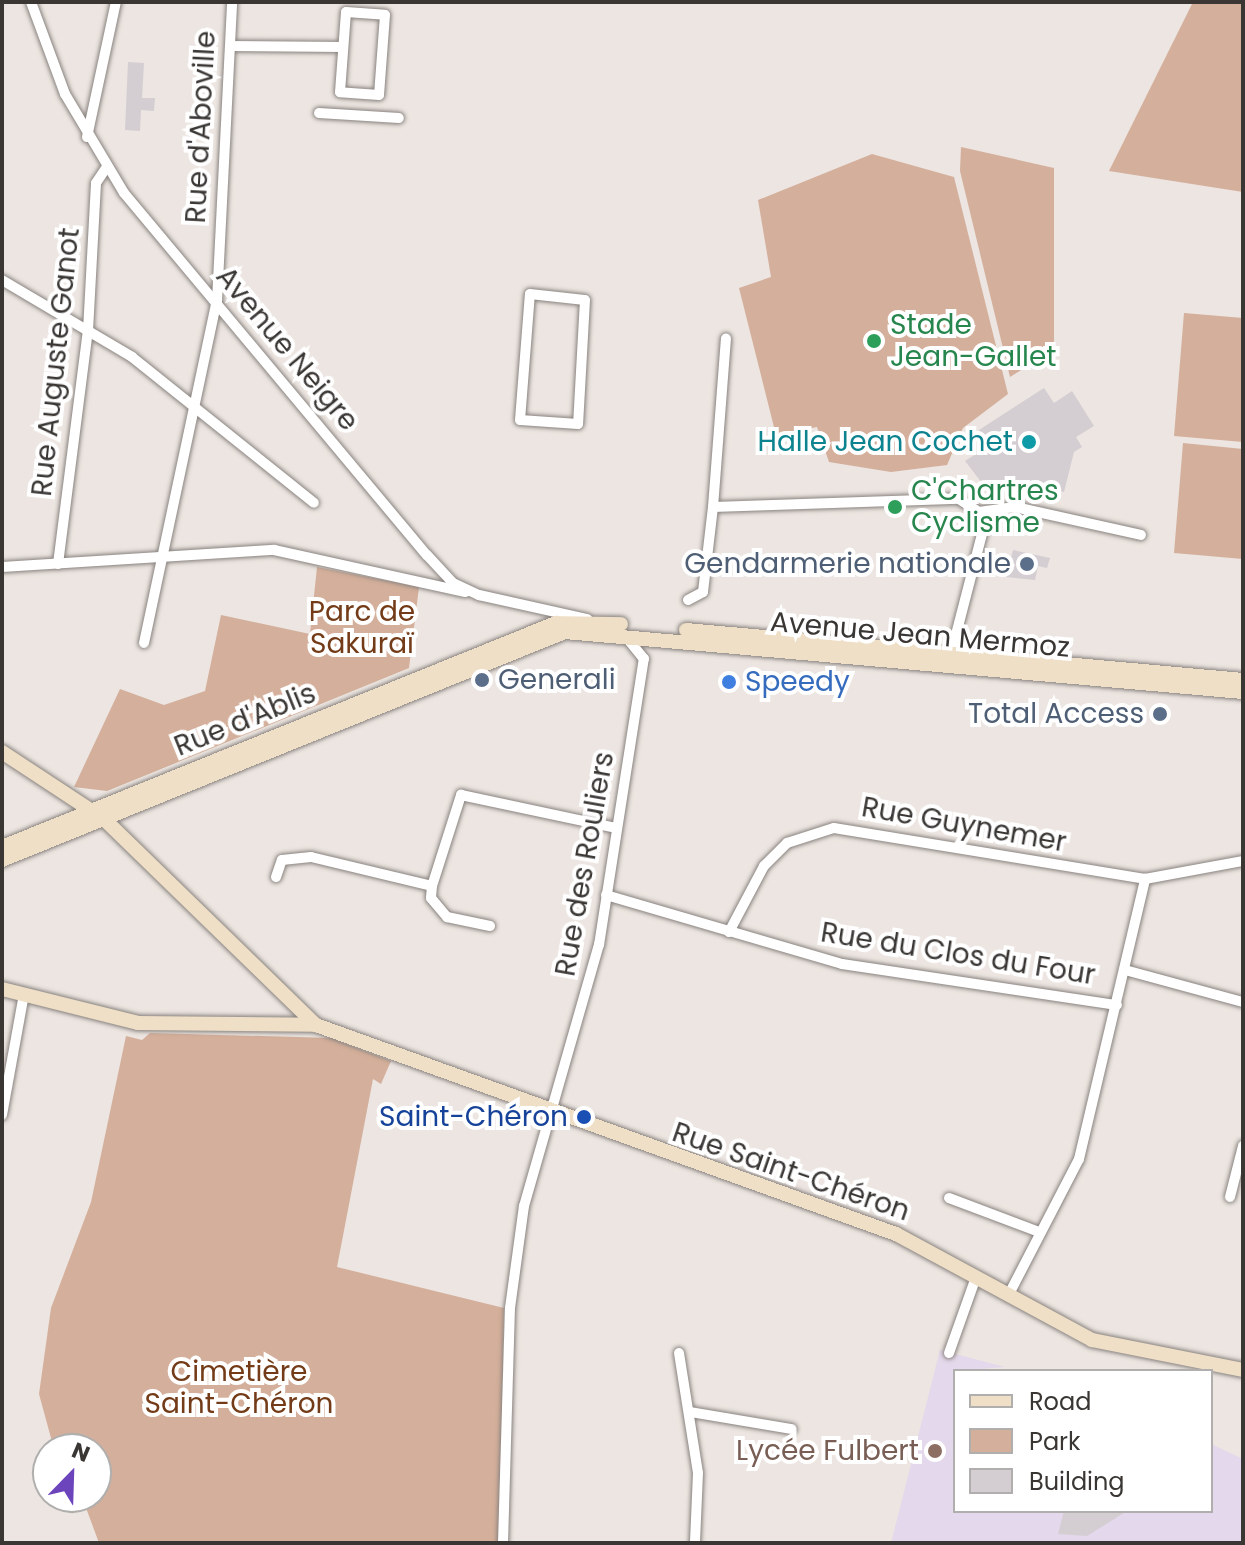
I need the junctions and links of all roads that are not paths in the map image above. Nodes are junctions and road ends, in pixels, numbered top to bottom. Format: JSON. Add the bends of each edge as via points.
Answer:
{"nodes":[{"id":1,"x":31,"y":2,"type":"edge"},
{"id":2,"x":116,"y":2,"type":"edge"},
{"id":3,"x":232,"y":2,"type":"edge"},
{"id":4,"x":230,"y":46,"type":"junction"},
{"id":5,"x":343,"y":47,"type":"junction"},
{"id":6,"x":319,"y":113,"type":"dead end"},
{"id":7,"x":399,"y":118,"type":"dead end"},
{"id":8,"x":87,"y":137,"type":"junction"},
{"id":9,"x":106,"y":168,"type":"junction"},
{"id":10,"x":2,"y":280,"type":"edge"},
{"id":11,"x":540,"y":295,"type":"joint"},
{"id":12,"x":217,"y":301,"type":"junction"},
{"id":13,"x":88,"y":331,"type":"junction"},
{"id":14,"x":726,"y":339,"type":"dead end"},
{"id":15,"x":195,"y":404,"type":"junction"},
{"id":16,"x":314,"y":503,"type":"dead end"},
{"id":17,"x":713,"y":507,"type":"junction"},
{"id":18,"x":979,"y":512,"type":"junction"},
{"id":19,"x":1141,"y":535,"type":"dead end"},
{"id":20,"x":161,"y":557,"type":"junction"},
{"id":21,"x":58,"y":564,"type":"junction"},
{"id":22,"x":2,"y":567,"type":"edge"},
{"id":23,"x":479,"y":595,"type":"junction"},
{"id":24,"x":688,"y":600,"type":"dead end"},
{"id":25,"x":544,"y":609,"type":"junction"},
{"id":26,"x":597,"y":627,"type":"junction"},
{"id":27,"x":561,"y":628,"type":"junction"},
{"id":28,"x":616,"y":633,"type":"junction"},
{"id":29,"x":144,"y":643,"type":"dead end"},
{"id":30,"x":950,"y":656,"type":"junction"},
{"id":31,"x":1243,"y":680,"type":"edge"},
{"id":32,"x":1243,"y":692,"type":"edge"},
{"id":33,"x":2,"y":752,"type":"edge"},
{"id":34,"x":99,"y":815,"type":"junction"},
{"id":35,"x":616,"y":828,"type":"junction"},
{"id":36,"x":2,"y":847,"type":"edge"},
{"id":37,"x":2,"y":860,"type":"edge"},
{"id":38,"x":1243,"y":861,"type":"edge"},
{"id":39,"x":276,"y":877,"type":"dead end"},
{"id":40,"x":1145,"y":879,"type":"junction"},
{"id":41,"x":432,"y":886,"type":"junction"},
{"id":42,"x":606,"y":895,"type":"junction"},
{"id":43,"x":490,"y":926,"type":"dead end"},
{"id":44,"x":729,"y":932,"type":"junction"},
{"id":45,"x":1125,"y":970,"type":"junction"},
{"id":46,"x":2,"y":989,"type":"edge"},
{"id":47,"x":24,"y":994,"type":"junction"},
{"id":48,"x":1243,"y":1002,"type":"edge"},
{"id":49,"x":1117,"y":1005,"type":"junction"},
{"id":50,"x":316,"y":1025,"type":"junction"},
{"id":51,"x":2,"y":1115,"type":"edge"},
{"id":52,"x":555,"y":1115,"type":"junction"},
{"id":53,"x":1243,"y":1146,"type":"edge"},
{"id":54,"x":1230,"y":1197,"type":"dead end"},
{"id":55,"x":949,"y":1198,"type":"dead end"},
{"id":56,"x":1039,"y":1232,"type":"junction"},
{"id":57,"x":976,"y":1277,"type":"junction"},
{"id":58,"x":1008,"y":1296,"type":"junction"},
{"id":59,"x":679,"y":1353,"type":"dead end"},
{"id":60,"x":949,"y":1353,"type":"dead end"},
{"id":61,"x":1243,"y":1370,"type":"edge"},
{"id":62,"x":690,"y":1412,"type":"junction"},
{"id":63,"x":792,"y":1429,"type":"dead end"},
{"id":64,"x":503,"y":1543,"type":"edge"},
{"id":65,"x":695,"y":1543,"type":"edge"}],
"edges":[{"from":1,"to":8,"type":"street","name":"Avenue Neigre"},
{"from":2,"to":8,"type":"street"},
{"from":3,"to":4,"type":"street","name":"Rue d'Aboville"},
{"from":4,"to":5,"type":"street"},
{"from":4,"to":12,"type":"street","name":"Rue d'Aboville"},
{"from":5,"to":5,"type":"street","via":[[346,12],[385,15],[379,95],[340,92]]},
{"from":6,"to":7,"type":"street"},
{"from":8,"to":9,"type":"street","name":"Avenue Neigre"},
{"from":9,"to":12,"type":"street","name":"Avenue Neigre"},
{"from":9,"to":13,"type":"street","name":"Rue Auguste Ganot","via":[[96,183]]},
{"from":10,"to":13,"type":"street"},
{"from":11,"to":11,"type":"street","via":[[530,294],[520,420],[578,424],[585,300]]},
{"from":12,"to":15,"type":"street","name":"Rue d'Aboville"},
{"from":12,"to":23,"type":"street","name":"Avenue Neigre","via":[[427,555],[453,583]]},
{"from":13,"to":15,"type":"street"},
{"from":13,"to":21,"type":"street","name":"Rue Auguste Ganot"},
{"from":14,"to":17,"type":"street"},
{"from":15,"to":16,"type":"street"},
{"from":15,"to":20,"type":"street","name":"Rue d'Aboville"},
{"from":17,"to":18,"type":"street","via":[[959,499]]},
{"from":17,"to":24,"type":"street","via":[[703,592]]},
{"from":18,"to":19,"type":"street","via":[[1015,507]]},
{"from":18,"to":30,"type":"street","via":[[983,530]]},
{"from":20,"to":21,"type":"street"},
{"from":20,"to":23,"type":"street","via":[[274,550]]},
{"from":20,"to":29,"type":"street","name":"Rue d'Aboville"},
{"from":21,"to":22,"type":"street"},
{"from":23,"to":25,"type":"street","name":"Avenue Neigre"},
{"from":25,"to":26,"type":"street","name":"Avenue Neigre"},
{"from":25,"to":27,"type":"street"},
{"from":26,"to":27,"type":"main road","name":"Rue d'Ablis"},
{"from":26,"to":28,"type":"main road","name":"Avenue Jean Mermoz"},
{"from":26,"to":30,"type":"main road","name":"Avenue Jean Mermoz"},
{"from":27,"to":34,"type":"main road","name":"Rue d'Ablis"},
{"from":27,"to":34,"type":"main road","name":"Rue d'Ablis","via":[[499,645]]},
{"from":28,"to":30,"type":"main road","name":"Avenue Jean Mermoz"},
{"from":28,"to":35,"type":"street","name":"Rue des Rouliers","via":[[644,659]]},
{"from":30,"to":31,"type":"main road","name":"Avenue Jean Mermoz"},
{"from":30,"to":32,"type":"main road","name":"Avenue Jean Mermoz"},
{"from":33,"to":34,"type":"main road"},
{"from":34,"to":36,"type":"main road","name":"Rue d'Ablis"},
{"from":34,"to":37,"type":"main road","name":"Rue d'Ablis"},
{"from":34,"to":50,"type":"main road"},
{"from":35,"to":41,"type":"street","via":[[461,795]]},
{"from":35,"to":42,"type":"street","name":"Rue des Rouliers"},
{"from":38,"to":40,"type":"street","name":"Rue Guynemer"},
{"from":39,"to":41,"type":"street","via":[[282,860],[311,857]]},
{"from":40,"to":44,"type":"street","name":"Rue Guynemer","via":[[834,828],[787,843],[764,866]]},
{"from":40,"to":45,"type":"street"},
{"from":41,"to":43,"type":"street","via":[[431,898],[447,917]]},
{"from":42,"to":44,"type":"street","name":"Rue du Clos du Four"},
{"from":42,"to":52,"type":"street","name":"Rue des Rouliers"},
{"from":44,"to":49,"type":"street","name":"Rue du Clos du Four","via":[[842,964]]},
{"from":45,"to":48,"type":"street"},
{"from":45,"to":49,"type":"street"},
{"from":46,"to":47,"type":"main road"},
{"from":47,"to":50,"type":"main road","via":[[138,1023]]},
{"from":47,"to":51,"type":"street"},
{"from":49,"to":56,"type":"street","via":[[1079,1159]]},
{"from":50,"to":52,"type":"main road","name":"Rue Saint-Chéron"},
{"from":52,"to":57,"type":"main road","name":"Rue Saint-Chéron","via":[[896,1234]]},
{"from":52,"to":64,"type":"street","name":"Rue des Rouliers","via":[[524,1206],[510,1308]]},
{"from":53,"to":54,"type":"street"},
{"from":55,"to":56,"type":"street"},
{"from":56,"to":58,"type":"street"},
{"from":57,"to":58,"type":"main road","name":"Rue Saint-Chéron"},
{"from":57,"to":60,"type":"street"},
{"from":58,"to":61,"type":"main road","name":"Rue Saint-Chéron","via":[[1092,1340]]},
{"from":59,"to":62,"type":"street"},
{"from":62,"to":63,"type":"street"},
{"from":62,"to":65,"type":"street"}]}
